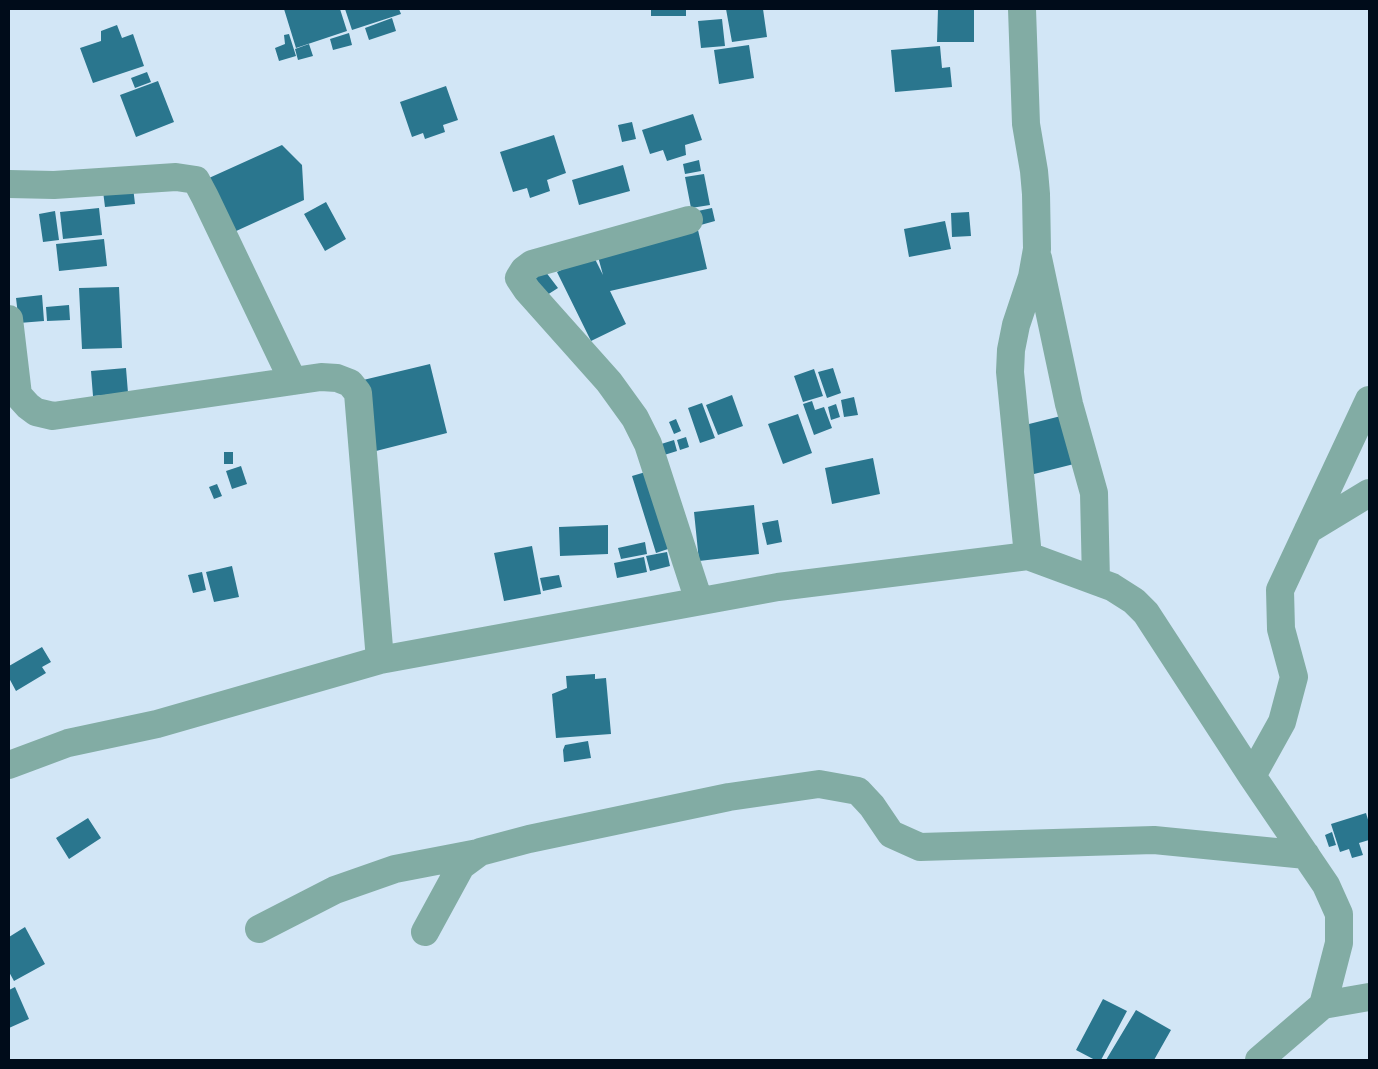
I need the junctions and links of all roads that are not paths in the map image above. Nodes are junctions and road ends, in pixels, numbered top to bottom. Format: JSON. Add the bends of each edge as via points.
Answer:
{"nodes":[{"id":1,"x":1022,"y":9,"type":"edge"},
{"id":2,"x":9,"y":184,"type":"edge"},
{"id":3,"x":689,"y":220,"type":"dead end"},
{"id":4,"x":1036,"y":249,"type":"junction"},
{"id":5,"x":9,"y":319,"type":"edge"},
{"id":6,"x":292,"y":381,"type":"junction"},
{"id":7,"x":1369,"y":400,"type":"edge"},
{"id":8,"x":1369,"y":493,"type":"edge"},
{"id":9,"x":1308,"y":530,"type":"junction"},
{"id":10,"x":1028,"y":556,"type":"junction"},
{"id":11,"x":1096,"y":581,"type":"junction"},
{"id":12,"x":699,"y":601,"type":"junction"},
{"id":13,"x":380,"y":660,"type":"junction"},
{"id":14,"x":9,"y":765,"type":"edge"},
{"id":15,"x":1252,"y":776,"type":"junction"},
{"id":16,"x":480,"y":852,"type":"junction"},
{"id":17,"x":1306,"y":855,"type":"junction"},
{"id":18,"x":259,"y":929,"type":"dead end"},
{"id":19,"x":425,"y":932,"type":"dead end"},
{"id":20,"x":1369,"y":997,"type":"edge"},
{"id":21,"x":1324,"y":1005,"type":"junction"},
{"id":22,"x":1259,"y":1060,"type":"edge"}],
"edges":[{"from":1,"to":4,"type":"street","via":[[1026,124],[1036,194]]},
{"from":2,"to":6,"type":"street","via":[[54,185],[176,177],[196,180]]},
{"from":3,"to":12,"type":"street","via":[[532,264],[519,278],[609,382],[635,418],[648,444]]},
{"from":4,"to":10,"type":"street","via":[[1032,277],[1016,325],[1010,372]]},
{"from":4,"to":11,"type":"street","via":[[1068,404],[1094,493]]},
{"from":5,"to":6,"type":"street","via":[[18,395],[36,412],[53,416]]},
{"from":6,"to":13,"type":"street","via":[[337,378],[350,383],[358,393]]},
{"from":7,"to":9,"type":"street"},
{"from":8,"to":9,"type":"street"},
{"from":9,"to":15,"type":"street","via":[[1280,590],[1281,629],[1294,677],[1282,722]]},
{"from":10,"to":11,"type":"street"},
{"from":10,"to":12,"type":"street","via":[[778,586]]},
{"from":11,"to":15,"type":"street","via":[[1134,600],[1146,613]]},
{"from":12,"to":13,"type":"street"},
{"from":13,"to":14,"type":"street","via":[[157,724],[68,743]]},
{"from":15,"to":17,"type":"street"},
{"from":16,"to":17,"type":"street","via":[[729,797],[819,784],[858,791],[892,834],[920,847],[1154,840]]},
{"from":16,"to":18,"type":"street","via":[[395,869],[335,890]]},
{"from":16,"to":19,"type":"street","via":[[461,866]]},
{"from":17,"to":21,"type":"street","via":[[1326,885],[1339,914],[1339,943]]},
{"from":20,"to":21,"type":"street"},
{"from":21,"to":22,"type":"street"}]}
